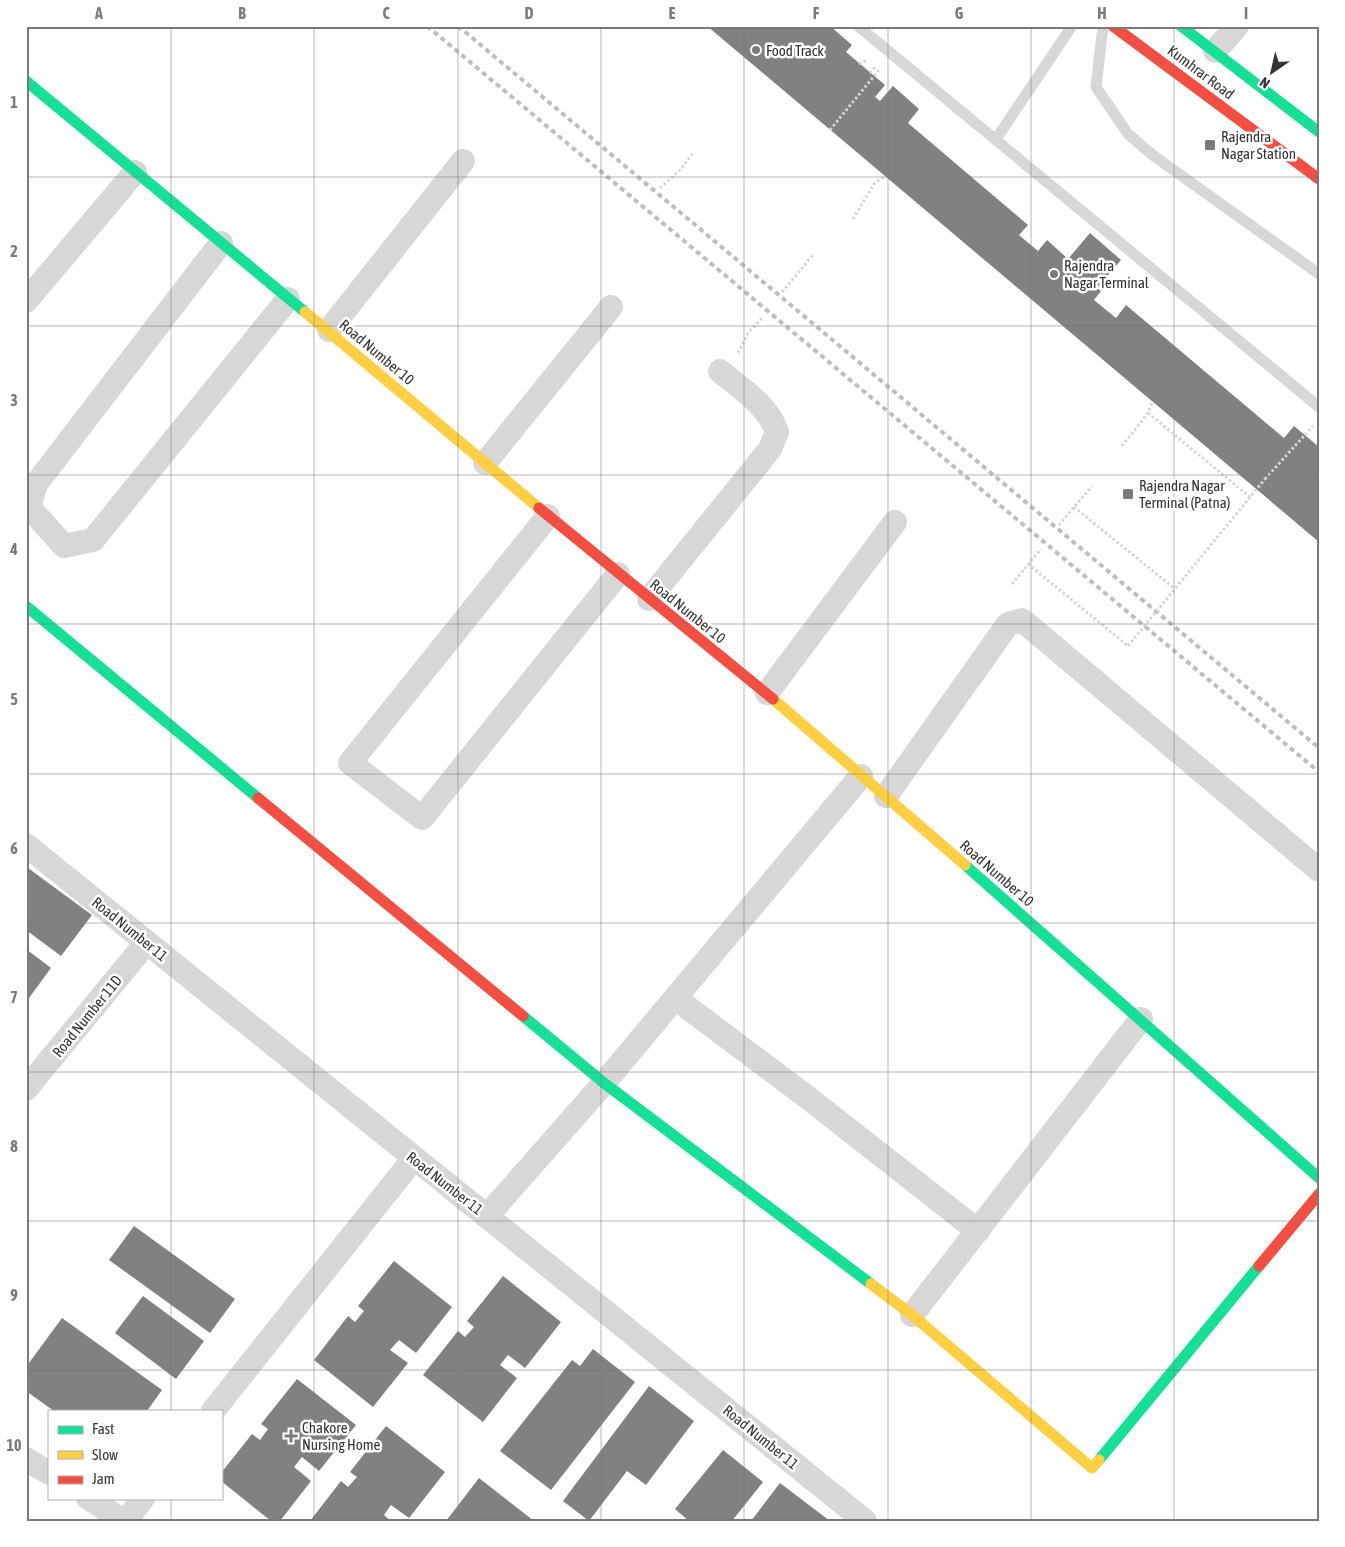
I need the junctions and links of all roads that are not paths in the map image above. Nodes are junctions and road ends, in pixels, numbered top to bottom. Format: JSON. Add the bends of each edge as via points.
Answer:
{"nodes":[{"id":1,"x":858,"y":26,"type":"edge"},
{"id":2,"x":1072,"y":26,"type":"edge"},
{"id":3,"x":1102,"y":26,"type":"edge"},
{"id":4,"x":1113,"y":26,"type":"edge"},
{"id":5,"x":1181,"y":26,"type":"edge"},
{"id":6,"x":1237,"y":26,"type":"edge"},
{"id":7,"x":1215,"y":51,"type":"junction"},
{"id":8,"x":26,"y":81,"type":"edge"},
{"id":9,"x":1319,"y":132,"type":"edge"},
{"id":10,"x":996,"y":139,"type":"junction"},
{"id":11,"x":463,"y":161,"type":"dead end"},
{"id":12,"x":135,"y":172,"type":"junction"},
{"id":13,"x":1319,"y":179,"type":"edge"},
{"id":14,"x":221,"y":243,"type":"junction"},
{"id":15,"x":1319,"y":274,"type":"edge"},
{"id":16,"x":288,"y":299,"type":"junction"},
{"id":17,"x":26,"y":301,"type":"edge"},
{"id":18,"x":611,"y":307,"type":"dead end"},
{"id":19,"x":329,"y":330,"type":"junction"},
{"id":20,"x":720,"y":372,"type":"dead end"},
{"id":21,"x":1319,"y":407,"type":"edge"},
{"id":22,"x":485,"y":463,"type":"junction"},
{"id":23,"x":548,"y":516,"type":"junction"},
{"id":24,"x":895,"y":522,"type":"dead end"},
{"id":25,"x":618,"y":574,"type":"junction"},
{"id":26,"x":649,"y":599,"type":"junction"},
{"id":27,"x":26,"y":606,"type":"edge"},
{"id":28,"x":767,"y":693,"type":"junction"},
{"id":29,"x":861,"y":776,"type":"junction"},
{"id":30,"x":886,"y":796,"type":"junction"},
{"id":31,"x":26,"y":845,"type":"edge"},
{"id":32,"x":1319,"y":870,"type":"edge"},
{"id":33,"x":147,"y":942,"type":"junction"},
{"id":34,"x":675,"y":998,"type":"junction"},
{"id":35,"x":1141,"y":1019,"type":"junction"},
{"id":36,"x":604,"y":1083,"type":"junction"},
{"id":37,"x":26,"y":1089,"type":"edge"},
{"id":38,"x":414,"y":1158,"type":"junction"},
{"id":39,"x":1319,"y":1178,"type":"edge"},
{"id":40,"x":1319,"y":1194,"type":"edge"},
{"id":41,"x":487,"y":1216,"type":"junction"},
{"id":42,"x":978,"y":1231,"type":"junction"},
{"id":43,"x":912,"y":1316,"type":"junction"},
{"id":44,"x":214,"y":1410,"type":"edge"},
{"id":45,"x":26,"y":1459,"type":"edge"},
{"id":46,"x":48,"y":1473,"type":"edge"},
{"id":47,"x":91,"y":1500,"type":"edge"},
{"id":48,"x":142,"y":1500,"type":"edge"},
{"id":49,"x":125,"y":1521,"type":"edge"},
{"id":50,"x":865,"y":1521,"type":"edge"}],
"edges":[{"from":1,"to":10,"type":"lane"},
{"from":2,"to":10,"type":"lane"},
{"from":3,"to":15,"type":"lane","via":[[1096,87],[1128,134]]},
{"from":4,"to":13,"type":"main road","name":"Kumhrar Road"},
{"from":5,"to":7,"type":"main road","name":"Kumhrar Road"},
{"from":6,"to":7,"type":"street"},
{"from":7,"to":9,"type":"main road","name":"Kumhrar Road"},
{"from":8,"to":12,"type":"main road","name":"Road Number 10"},
{"from":10,"to":21,"type":"lane"},
{"from":11,"to":19,"type":"street"},
{"from":12,"to":14,"type":"main road","name":"Road Number 10"},
{"from":12,"to":17,"type":"street"},
{"from":14,"to":16,"type":"main road","name":"Road Number 10"},
{"from":14,"to":16,"type":"street","via":[[36,484],[29,507],[64,546],[93,540]]},
{"from":16,"to":19,"type":"main road","name":"Road Number 10"},
{"from":18,"to":22,"type":"street"},
{"from":19,"to":22,"type":"main road","name":"Road Number 10"},
{"from":20,"to":26,"type":"street","via":[[760,405],[773,419],[777,432],[770,449]]},
{"from":22,"to":23,"type":"main road","name":"Road Number 10"},
{"from":23,"to":25,"type":"main road","name":"Road Number 10"},
{"from":23,"to":25,"type":"street","via":[[350,764],[422,818]]},
{"from":24,"to":28,"type":"street"},
{"from":25,"to":26,"type":"main road","name":"Road Number 10"},
{"from":26,"to":28,"type":"main road","name":"Road Number 10"},
{"from":27,"to":36,"type":"main road"},
{"from":28,"to":29,"type":"main road","name":"Road Number 10"},
{"from":29,"to":30,"type":"main road","name":"Road Number 10"},
{"from":29,"to":34,"type":"street"},
{"from":30,"to":32,"type":"street","via":[[1008,624],[1022,620]]},
{"from":30,"to":35,"type":"main road","name":"Road Number 10"},
{"from":31,"to":33,"type":"street","name":"Road Number 11"},
{"from":33,"to":37,"type":"street","name":"Road Number 11D"},
{"from":33,"to":38,"type":"street","name":"Road Number 11"},
{"from":34,"to":36,"type":"street"},
{"from":34,"to":42,"type":"street"},
{"from":35,"to":39,"type":"main road","name":"Road Number 10"},
{"from":35,"to":42,"type":"street"},
{"from":36,"to":41,"type":"street"},
{"from":36,"to":43,"type":"main road"},
{"from":38,"to":41,"type":"street","name":"Road Number 11"},
{"from":38,"to":44,"type":"street"},
{"from":40,"to":43,"type":"main road","via":[[1092,1468]]},
{"from":41,"to":50,"type":"street","name":"Road Number 11"},
{"from":42,"to":43,"type":"street"},
{"from":45,"to":46,"type":"street"},
{"from":47,"to":49,"type":"street"},
{"from":48,"to":49,"type":"street"}]}
